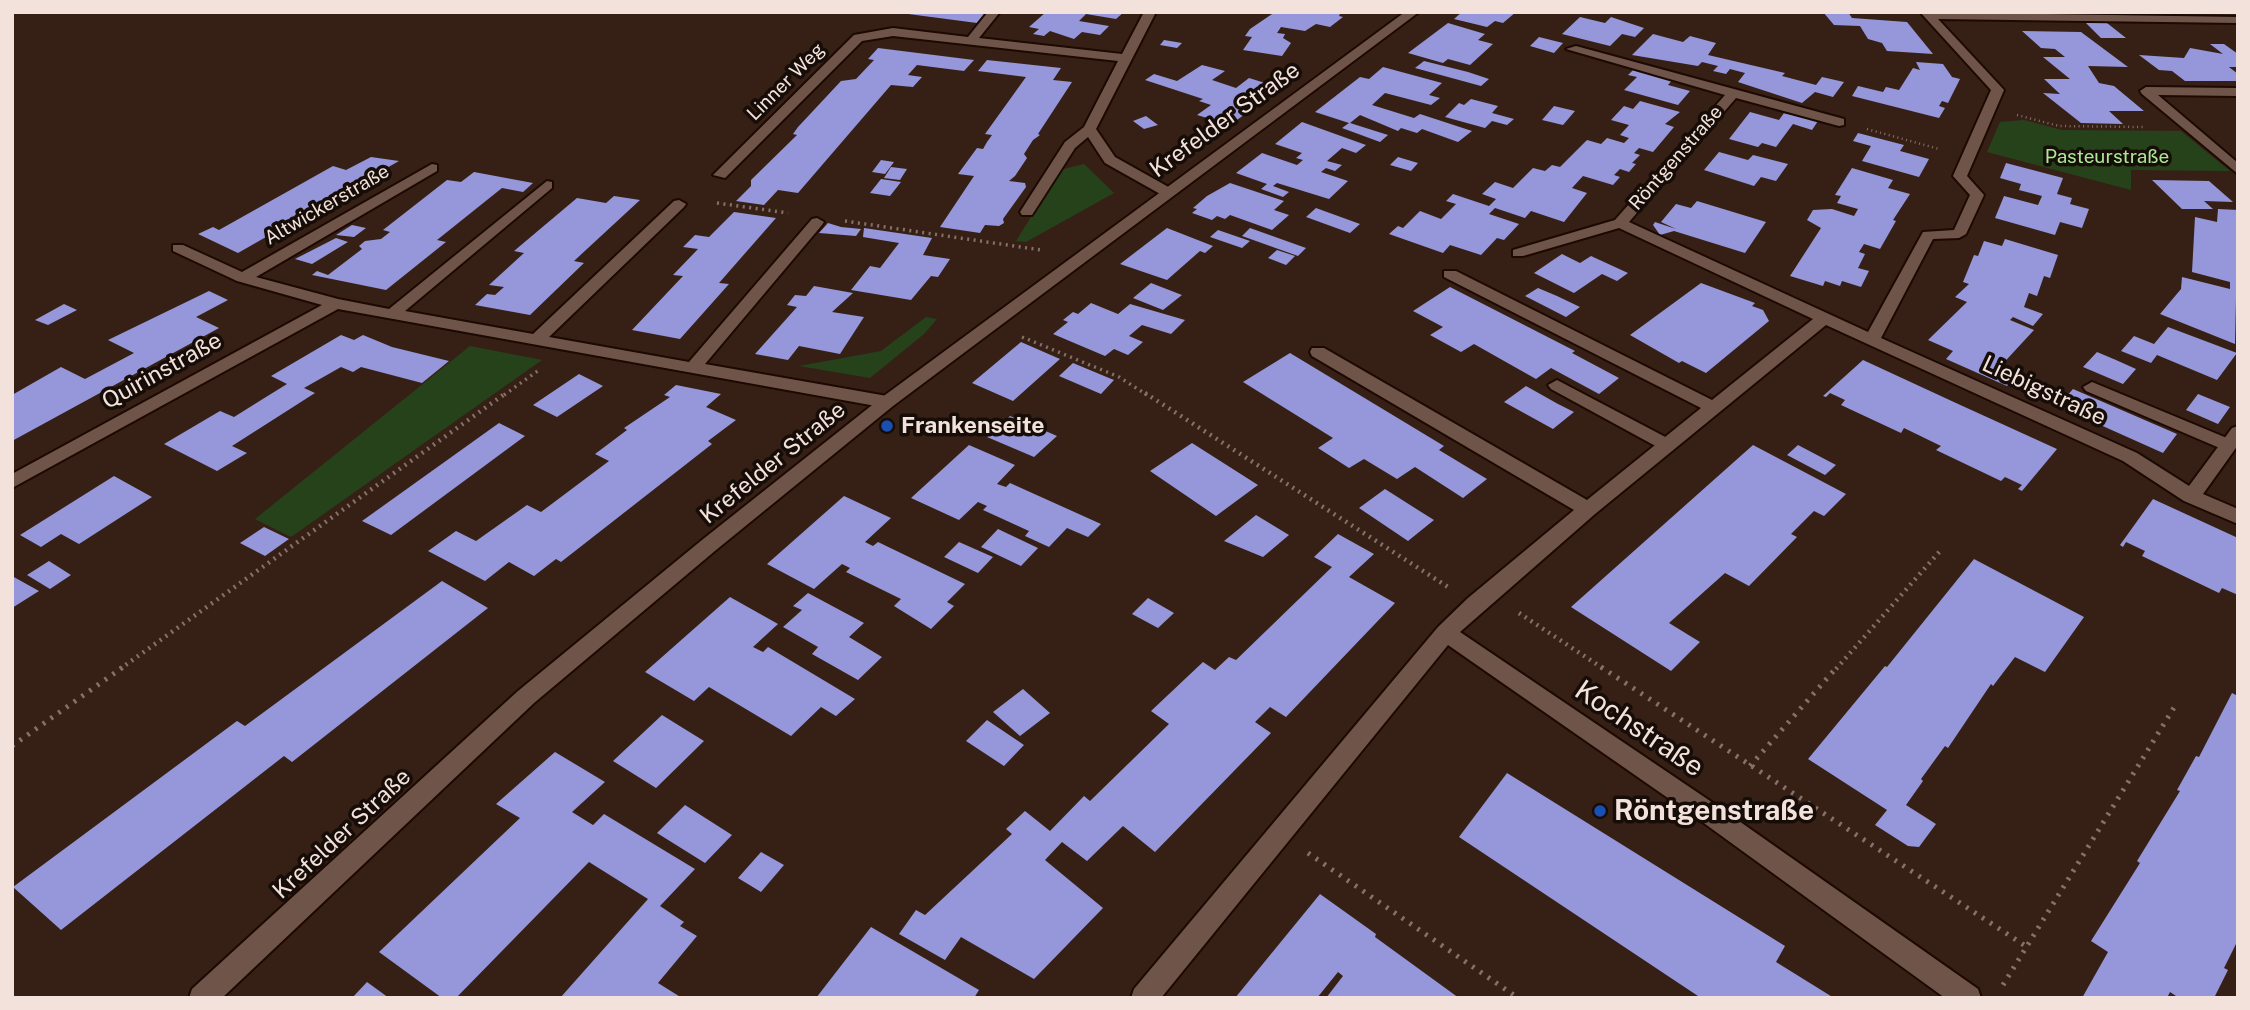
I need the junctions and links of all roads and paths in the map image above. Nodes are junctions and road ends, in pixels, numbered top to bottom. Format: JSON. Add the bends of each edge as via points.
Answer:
{"nodes":[{"id":1,"x":995,"y":12,"type":"edge"},
{"id":2,"x":1150,"y":12,"type":"edge"},
{"id":3,"x":1413,"y":12,"type":"edge"},
{"id":4,"x":1928,"y":14,"type":"edge"},
{"id":5,"x":2238,"y":20,"type":"edge"},
{"id":6,"x":971,"y":41,"type":"junction"},
{"id":7,"x":1572,"y":49,"type":"dead end"},
{"id":8,"x":1126,"y":58,"type":"junction"},
{"id":9,"x":2238,"y":92,"type":"edge"},
{"id":10,"x":1733,"y":93,"type":"junction"},
{"id":11,"x":1993,"y":108,"type":"junction"},
{"id":12,"x":1839,"y":122,"type":"joint"},
{"id":13,"x":2191,"y":128,"type":"junction"},
{"id":14,"x":1089,"y":129,"type":"junction"},
{"id":15,"x":1967,"y":156,"type":"junction"},
{"id":16,"x":432,"y":168,"type":"dead end"},
{"id":17,"x":2238,"y":170,"type":"edge"},
{"id":18,"x":720,"y":175,"type":"dead end"},
{"id":19,"x":547,"y":185,"type":"dead end"},
{"id":20,"x":1167,"y":192,"type":"junction"},
{"id":21,"x":705,"y":201,"type":"dead end"},
{"id":22,"x":679,"y":204,"type":"dead end"},
{"id":23,"x":1027,"y":212,"type":"dead end"},
{"id":24,"x":795,"y":214,"type":"dead end"},
{"id":25,"x":835,"y":219,"type":"dead end"},
{"id":26,"x":817,"y":222,"type":"dead end"},
{"id":27,"x":1620,"y":223,"type":"junction"},
{"id":28,"x":178,"y":248,"type":"dead end"},
{"id":29,"x":1518,"y":253,"type":"dead end"},
{"id":30,"x":1081,"y":256,"type":"junction"},
{"id":31,"x":1450,"y":274,"type":"dead end"},
{"id":32,"x":243,"y":278,"type":"junction"},
{"id":33,"x":336,"y":304,"type":"junction"},
{"id":34,"x":391,"y":314,"type":"junction"},
{"id":35,"x":1824,"y":318,"type":"junction"},
{"id":36,"x":1872,"y":340,"type":"junction"},
{"id":37,"x":535,"y":341,"type":"junction"},
{"id":38,"x":1041,"y":345,"type":"dead end"},
{"id":39,"x":570,"y":347,"type":"junction"},
{"id":40,"x":1318,"y":352,"type":"dead end"},
{"id":41,"x":692,"y":369,"type":"junction"},
{"id":42,"x":1557,"y":385,"type":"dead end"},
{"id":43,"x":2092,"y":387,"type":"dead end"},
{"id":44,"x":887,"y":402,"type":"junction"},
{"id":45,"x":1714,"y":408,"type":"junction"},
{"id":46,"x":2233,"y":438,"type":"edge"},
{"id":47,"x":1667,"y":445,"type":"junction"},
{"id":48,"x":12,"y":482,"type":"edge"},
{"id":49,"x":2191,"y":496,"type":"junction"},
{"id":50,"x":1588,"y":509,"type":"junction"},
{"id":51,"x":2238,"y":517,"type":"edge"},
{"id":52,"x":1940,"y":551,"type":"dead end"},
{"id":53,"x":1482,"y":599,"type":"junction"},
{"id":54,"x":1446,"y":633,"type":"junction"},
{"id":55,"x":2175,"y":706,"type":"dead end"},
{"id":56,"x":12,"y":746,"type":"edge"},
{"id":57,"x":1750,"y":766,"type":"junction"},
{"id":58,"x":1278,"y":833,"type":"junction"},
{"id":59,"x":2027,"y":947,"type":"junction"},
{"id":60,"x":2001,"y":988,"type":"dead end"},
{"id":61,"x":202,"y":998,"type":"edge"},
{"id":62,"x":1144,"y":998,"type":"edge"},
{"id":63,"x":1518,"y":998,"type":"edge"},
{"id":64,"x":1968,"y":998,"type":"edge"}],
"edges":[{"from":1,"to":6,"type":"street"},
{"from":2,"to":8,"type":"street"},
{"from":3,"to":20,"type":"street","name":"Krefelder Straße"},
{"from":4,"to":5,"type":"street"},
{"from":4,"to":11,"type":"street","via":[[1998,90]]},
{"from":6,"to":8,"type":"street","name":"Linner Weg"},
{"from":6,"to":18,"type":"street","name":"Linner Weg","via":[[893,32],[858,38]]},
{"from":7,"to":10,"type":"street","name":"Röntgenstraße"},
{"from":8,"to":14,"type":"street"},
{"from":9,"to":13,"type":"street","via":[[2146,91]]},
{"from":10,"to":12,"type":"street","name":"Röntgenstraße"},
{"from":10,"to":27,"type":"street","name":"Röntgenstraße"},
{"from":11,"to":13,"type":"path","via":[[2059,126]]},
{"from":11,"to":15,"type":"street"},
{"from":12,"to":15,"type":"path"},
{"from":13,"to":17,"type":"street"},
{"from":14,"to":20,"type":"street","via":[[1110,160]]},
{"from":14,"to":23,"type":"street","via":[[1070,145]]},
{"from":15,"to":36,"type":"street","via":[[1960,176],[1978,195],[1959,233],[1928,234]]},
{"from":16,"to":32,"type":"street","name":"Altwickerstraße"},
{"from":19,"to":34,"type":"street"},
{"from":20,"to":30,"type":"street","name":"Krefelder Straße"},
{"from":21,"to":24,"type":"path"},
{"from":22,"to":37,"type":"street"},
{"from":25,"to":30,"type":"path"},
{"from":26,"to":41,"type":"street"},
{"from":27,"to":29,"type":"street","name":"Röntgenstraße"},
{"from":27,"to":35,"type":"street","name":"Röntgenstraße"},
{"from":28,"to":32,"type":"street"},
{"from":30,"to":44,"type":"street","name":"Krefelder Straße"},
{"from":31,"to":45,"type":"street"},
{"from":32,"to":33,"type":"street"},
{"from":33,"to":34,"type":"street"},
{"from":33,"to":48,"type":"street","name":"Quirinstraße"},
{"from":34,"to":37,"type":"street"},
{"from":35,"to":36,"type":"street","name":"Röntgenstraße"},
{"from":35,"to":45,"type":"street"},
{"from":36,"to":49,"type":"street","name":"Liebigstraße","via":[[2130,457]]},
{"from":37,"to":39,"type":"street"},
{"from":38,"to":53,"type":"path","via":[[1119,377]]},
{"from":39,"to":41,"type":"street"},
{"from":39,"to":56,"type":"path"},
{"from":40,"to":50,"type":"street"},
{"from":41,"to":44,"type":"street"},
{"from":42,"to":47,"type":"street"},
{"from":43,"to":46,"type":"street"},
{"from":44,"to":61,"type":"street","name":"Krefelder Straße","via":[[526,697]]},
{"from":45,"to":47,"type":"street"},
{"from":46,"to":49,"type":"street"},
{"from":47,"to":50,"type":"street"},
{"from":49,"to":51,"type":"street","name":"Liebigstraße"},
{"from":50,"to":53,"type":"street"},
{"from":52,"to":57,"type":"path"},
{"from":53,"to":54,"type":"street"},
{"from":53,"to":57,"type":"path"},
{"from":54,"to":58,"type":"street"},
{"from":54,"to":64,"type":"street","name":"Kochstraße"},
{"from":55,"to":59,"type":"path"},
{"from":57,"to":59,"type":"path"},
{"from":58,"to":62,"type":"street"},
{"from":58,"to":63,"type":"path"},
{"from":59,"to":60,"type":"path"}]}
